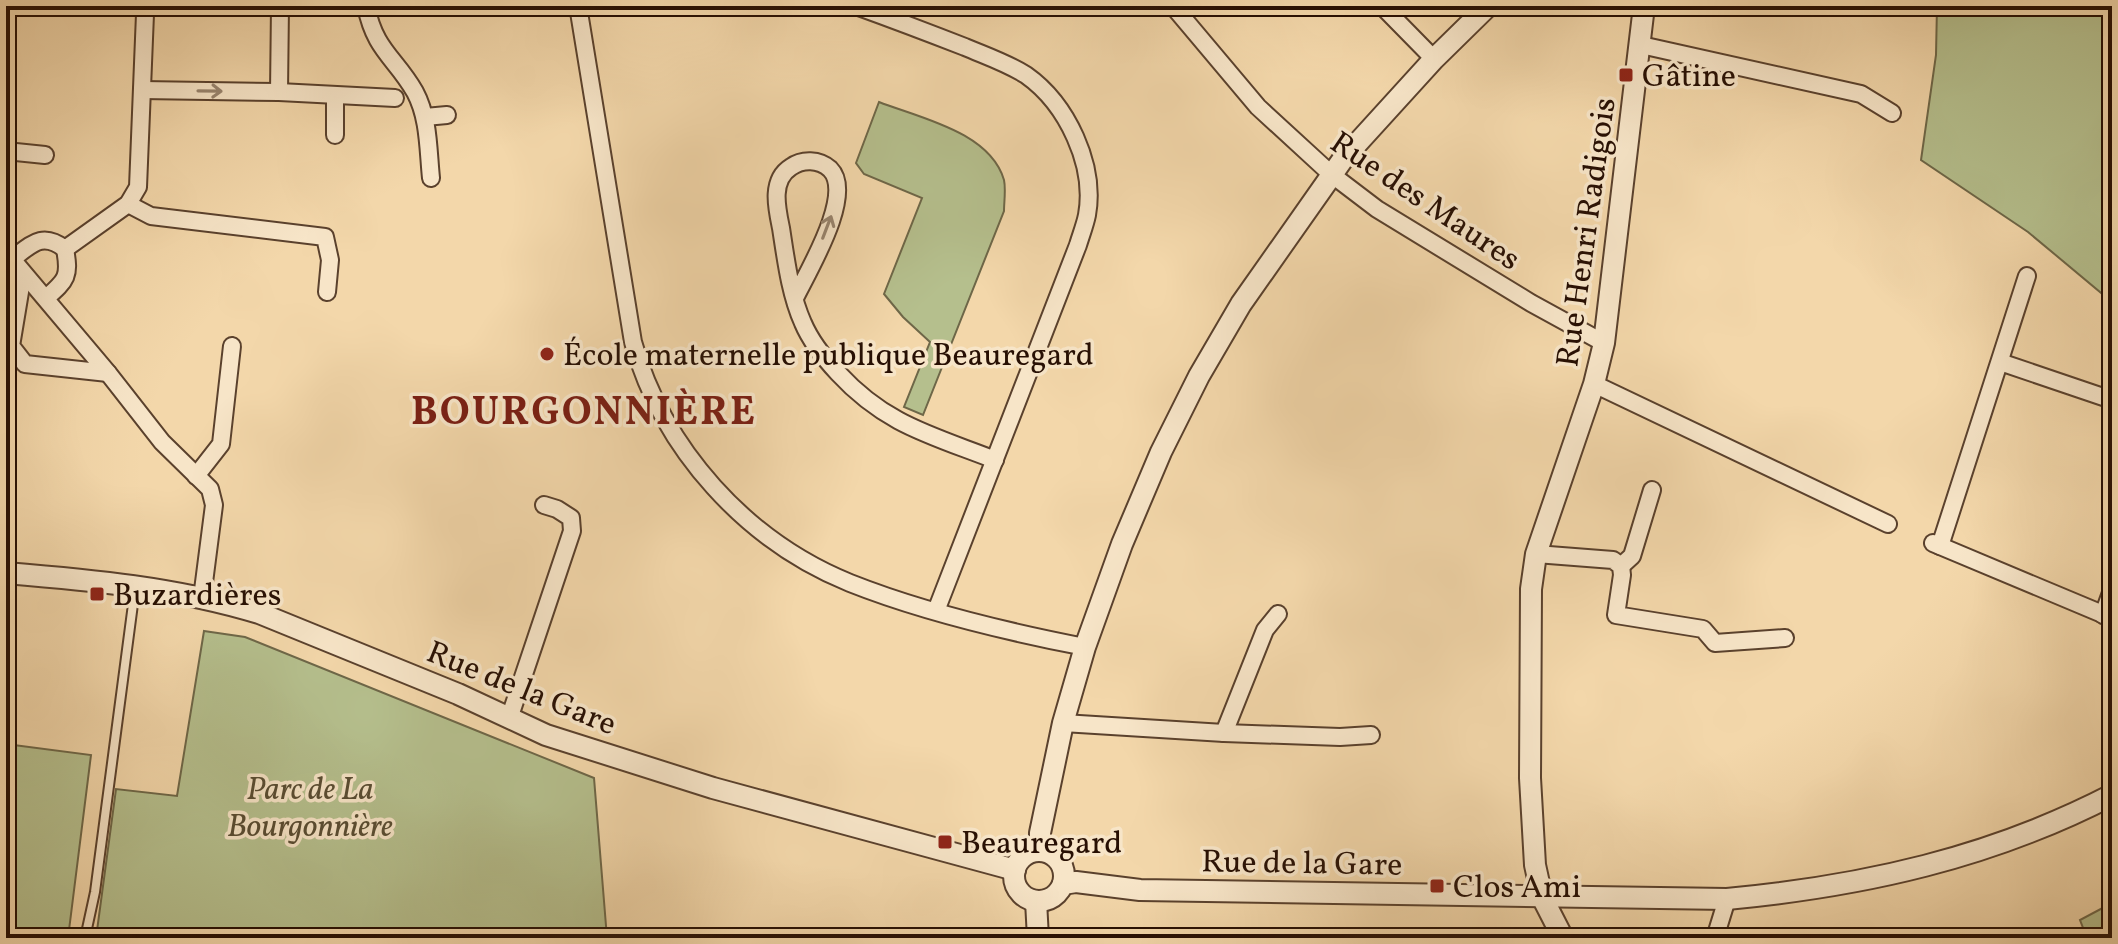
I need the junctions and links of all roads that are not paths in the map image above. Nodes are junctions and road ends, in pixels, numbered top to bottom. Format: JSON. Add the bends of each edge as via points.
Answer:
{"nodes":[{"id":1,"x":142,"y":6,"type":"edge"},
{"id":2,"x":280,"y":6,"type":"edge"},
{"id":3,"x":366,"y":6,"type":"edge"},
{"id":4,"x":578,"y":6,"type":"edge"},
{"id":5,"x":856,"y":6,"type":"edge"},
{"id":6,"x":1173,"y":6,"type":"edge"},
{"id":7,"x":1382,"y":6,"type":"edge"},
{"id":8,"x":1488,"y":6,"type":"edge"},
{"id":9,"x":1644,"y":6,"type":"edge"},
{"id":10,"x":1641,"y":45,"type":"junction"},
{"id":11,"x":1434,"y":59,"type":"junction"},
{"id":12,"x":142,"y":90,"type":"junction"},
{"id":13,"x":279,"y":92,"type":"junction"},
{"id":14,"x":335,"y":97,"type":"junction"},
{"id":15,"x":395,"y":98,"type":"dead end"},
{"id":16,"x":1892,"y":113,"type":"dead end"},
{"id":17,"x":447,"y":115,"type":"dead end"},
{"id":18,"x":425,"y":117,"type":"junction"},
{"id":19,"x":335,"y":135,"type":"dead end"},
{"id":20,"x":6,"y":151,"type":"edge"},
{"id":21,"x":45,"y":155,"type":"dead end"},
{"id":22,"x":1331,"y":174,"type":"junction"},
{"id":23,"x":431,"y":178,"type":"dead end"},
{"id":24,"x":128,"y":204,"type":"junction"},
{"id":25,"x":65,"y":249,"type":"junction"},
{"id":26,"x":9,"y":256,"type":"edge"},
{"id":27,"x":23,"y":274,"type":"junction"},
{"id":28,"x":2027,"y":276,"type":"dead end"},
{"id":29,"x":327,"y":292,"type":"dead end"},
{"id":30,"x":46,"y":298,"type":"junction"},
{"id":31,"x":795,"y":298,"type":"junction"},
{"id":32,"x":1604,"y":343,"type":"junction"},
{"id":33,"x":232,"y":346,"type":"dead end"},
{"id":34,"x":2000,"y":362,"type":"junction"},
{"id":35,"x":108,"y":373,"type":"junction"},
{"id":36,"x":1594,"y":384,"type":"junction"},
{"id":37,"x":2112,"y":400,"type":"edge"},
{"id":38,"x":995,"y":460,"type":"junction"},
{"id":39,"x":196,"y":476,"type":"junction"},
{"id":40,"x":1652,"y":490,"type":"dead end"},
{"id":41,"x":544,"y":505,"type":"dead end"},
{"id":42,"x":1888,"y":524,"type":"dead end"},
{"id":43,"x":1536,"y":554,"type":"junction"},
{"id":44,"x":1621,"y":566,"type":"junction"},
{"id":45,"x":6,"y":573,"type":"edge"},
{"id":46,"x":135,"y":588,"type":"junction"},
{"id":47,"x":2112,"y":590,"type":"edge"},
{"id":48,"x":202,"y":598,"type":"junction"},
{"id":49,"x":936,"y":611,"type":"junction"},
{"id":50,"x":1278,"y":614,"type":"dead end"},
{"id":51,"x":2107,"y":616,"type":"edge"},
{"id":52,"x":1785,"y":638,"type":"dead end"},
{"id":53,"x":1085,"y":647,"type":"junction"},
{"id":54,"x":509,"y":719,"type":"junction"},
{"id":55,"x":1063,"y":723,"type":"junction"},
{"id":56,"x":1224,"y":733,"type":"junction"},
{"id":57,"x":1371,"y":735,"type":"dead end"},
{"id":58,"x":2112,"y":795,"type":"edge"},
{"id":59,"x":1040,"y":851,"type":"junction"},
{"id":60,"x":1015,"y":870,"type":"junction"},
{"id":61,"x":1063,"y":884,"type":"junction"},
{"id":62,"x":1542,"y":897,"type":"junction"},
{"id":63,"x":1727,"y":899,"type":"junction"},
{"id":64,"x":1036,"y":901,"type":"junction"},
{"id":65,"x":85,"y":938,"type":"edge"},
{"id":66,"x":1038,"y":938,"type":"edge"},
{"id":67,"x":1563,"y":938,"type":"edge"},
{"id":68,"x":1715,"y":938,"type":"edge"}],
"edges":[{"from":1,"to":12,"type":"street"},
{"from":2,"to":13,"type":"street"},
{"from":3,"to":18,"type":"street","via":[[370,28],[414,91]]},
{"from":4,"to":49,"type":"street","via":[[633,342],[660,413],[697,469],[762,531],[848,582]]},
{"from":5,"to":38,"type":"street","via":[[1029,77],[1067,122],[1083,161],[1087,214],[1078,245]]},
{"from":6,"to":22,"type":"street","name":"Rue des Maures","via":[[1258,107]]},
{"from":7,"to":11,"type":"street"},
{"from":8,"to":11,"type":"street"},
{"from":9,"to":10,"type":"street","name":"Rue Henri Radigois"},
{"from":10,"to":16,"type":"street","via":[[1861,94]]},
{"from":10,"to":32,"type":"street","name":"Rue Henri Radigois"},
{"from":11,"to":22,"type":"street"},
{"from":12,"to":13,"type":"street","one_way":true},
{"from":12,"to":24,"type":"street","via":[[138,187]]},
{"from":13,"to":14,"type":"street"},
{"from":14,"to":15,"type":"street"},
{"from":14,"to":19,"type":"street"},
{"from":17,"to":18,"type":"street"},
{"from":18,"to":23,"type":"street"},
{"from":20,"to":21,"type":"street"},
{"from":22,"to":32,"type":"street","name":"Rue des Maures","via":[[1377,209]]},
{"from":22,"to":53,"type":"street","via":[[1241,304],[1199,376],[1122,544]]},
{"from":24,"to":25,"type":"street"},
{"from":24,"to":29,"type":"street","via":[[151,216],[325,237],[330,260]]},
{"from":25,"to":26,"type":"street","via":[[55,241],[37,240]]},
{"from":25,"to":30,"type":"street","via":[[69,268],[64,282]]},
{"from":26,"to":27,"type":"street"},
{"from":27,"to":30,"type":"street"},
{"from":27,"to":35,"type":"street","via":[[11,346],[25,364]]},
{"from":28,"to":34,"type":"street"},
{"from":30,"to":35,"type":"street"},
{"from":31,"to":31,"type":"street","one_way":true,"via":[[838,200],[836,179],[819,162],[795,164],[777,190]]},
{"from":31,"to":38,"type":"street","via":[[822,355],[864,400],[907,426]]},
{"from":32,"to":36,"type":"street","name":"Rue Henri Radigois"},
{"from":33,"to":39,"type":"street","via":[[221,444]]},
{"from":34,"to":37,"type":"street"},
{"from":34,"to":51,"type":"street","via":[[1936,544]]},
{"from":35,"to":39,"type":"street"},
{"from":36,"to":42,"type":"street"},
{"from":36,"to":43,"type":"street","name":"Rue Henri Radigois"},
{"from":38,"to":49,"type":"street"},
{"from":39,"to":48,"type":"street","via":[[210,489],[214,505]]},
{"from":40,"to":44,"type":"street","via":[[1632,556]]},
{"from":41,"to":54,"type":"street","via":[[571,518],[572,531]]},
{"from":43,"to":44,"type":"street","via":[[1613,560]]},
{"from":43,"to":62,"type":"street","name":"Rue Henri Radigois","via":[[1530,617],[1530,778]]},
{"from":44,"to":52,"type":"street","via":[[1616,615],[1703,629],[1715,643]]},
{"from":45,"to":46,"type":"street","name":"Rue de la Gare"},
{"from":46,"to":48,"type":"street","name":"Rue de la Gare"},
{"from":46,"to":65,"type":"lane"},
{"from":47,"to":51,"type":"street"},
{"from":48,"to":54,"type":"street","name":"Rue de la Gare","via":[[259,613]]},
{"from":49,"to":53,"type":"street"},
{"from":50,"to":56,"type":"street","via":[[1265,630]]},
{"from":53,"to":55,"type":"street"},
{"from":54,"to":60,"type":"street","name":"Rue de la Gare","via":[[675,777]]},
{"from":55,"to":56,"type":"street"},
{"from":55,"to":59,"type":"street"},
{"from":56,"to":57,"type":"street"},
{"from":58,"to":63,"type":"street","name":"Rue de la Gare","via":[[2014,840],[1894,875]]},
{"from":59,"to":60,"type":"street","via":[[1024,856]]},
{"from":59,"to":61,"type":"street","via":[[1059,862]]},
{"from":60,"to":64,"type":"street","via":[[1016,887]]},
{"from":61,"to":62,"type":"street","name":"Rue de la Gare"},
{"from":61,"to":64,"type":"street","via":[[1052,897]]},
{"from":62,"to":63,"type":"street","name":"Rue de la Gare"},
{"from":62,"to":67,"type":"street","name":"Rue Henri Radigois"},
{"from":63,"to":68,"type":"street"},
{"from":64,"to":66,"type":"street"}]}
